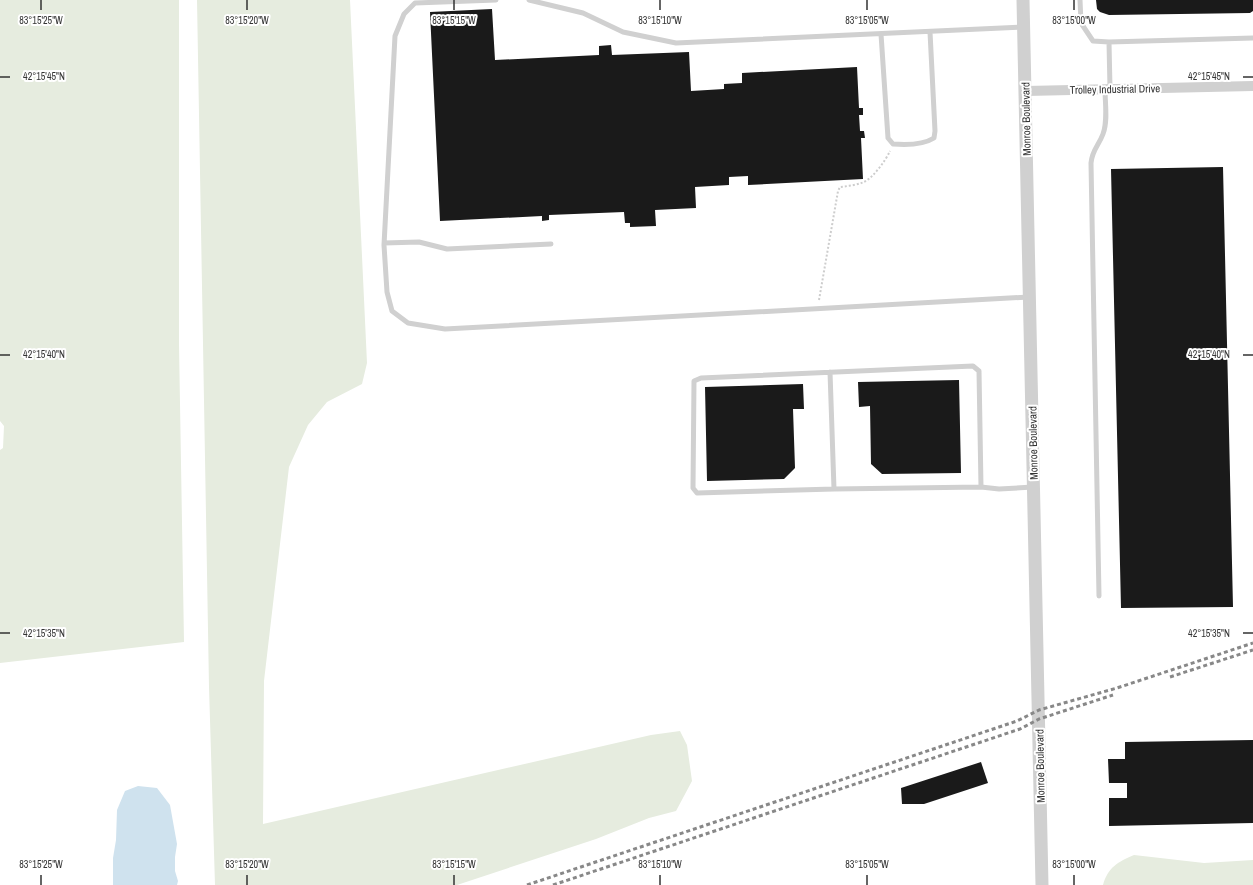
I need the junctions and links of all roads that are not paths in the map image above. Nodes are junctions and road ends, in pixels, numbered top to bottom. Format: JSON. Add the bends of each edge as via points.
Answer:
{"nodes":[{"id":1,"x":496,"y":0,"type":"edge"},
{"id":2,"x":529,"y":0,"type":"edge"},
{"id":3,"x":1023,"y":0,"type":"edge"},
{"id":4,"x":1080,"y":0,"type":"edge"},
{"id":5,"x":1024,"y":27,"type":"junction"},
{"id":6,"x":930,"y":32,"type":"junction"},
{"id":7,"x":881,"y":34,"type":"junction"},
{"id":8,"x":1253,"y":38,"type":"edge"},
{"id":9,"x":1109,"y":42,"type":"junction"},
{"id":10,"x":1253,"y":86,"type":"edge"},
{"id":11,"x":1108,"y":89,"type":"junction"},
{"id":12,"x":1026,"y":91,"type":"junction"},
{"id":13,"x":384,"y":243,"type":"junction"},
{"id":14,"x":551,"y":244,"type":"dead end"},
{"id":15,"x":1029,"y":298,"type":"junction"},
{"id":16,"x":830,"y":372,"type":"junction"},
{"id":17,"x":1034,"y":486,"type":"junction"},
{"id":18,"x":981,"y":487,"type":"junction"},
{"id":19,"x":834,"y":488,"type":"junction"},
{"id":20,"x":1099,"y":596,"type":"dead end"},
{"id":21,"x":1042,"y":885,"type":"edge"}],
"edges":[{"from":1,"to":13,"type":"lane","via":[[415,3],[404,14],[395,36]]},
{"from":2,"to":7,"type":"lane","via":[[583,13],[623,32],[676,43]]},
{"from":3,"to":5,"type":"street","name":"Monroe Boulevard"},
{"from":4,"to":9,"type":"lane","via":[[1081,23],[1093,41]]},
{"from":5,"to":6,"type":"lane"},
{"from":5,"to":12,"type":"street","name":"Monroe Boulevard"},
{"from":6,"to":7,"type":"lane"},
{"from":6,"to":7,"type":"lane","via":[[934,138],[928,142],[900,144],[893,144],[888,138]]},
{"from":8,"to":9,"type":"lane"},
{"from":9,"to":11,"type":"lane"},
{"from":10,"to":11,"type":"street","name":"Trolley Industrial Drive"},
{"from":11,"to":12,"type":"street","name":"Trolley Industrial Drive"},
{"from":11,"to":20,"type":"lane","via":[[1106,124],[1090,163]]},
{"from":12,"to":15,"type":"street","name":"Monroe Boulevard"},
{"from":13,"to":14,"type":"lane","via":[[419,242],[447,249]]},
{"from":13,"to":15,"type":"lane","via":[[387,292],[392,311],[408,323],[445,329]]},
{"from":15,"to":17,"type":"street","name":"Monroe Boulevard"},
{"from":16,"to":18,"type":"lane","via":[[973,366],[979,371]]},
{"from":16,"to":19,"type":"lane"},
{"from":16,"to":19,"type":"lane","via":[[701,378],[694,381],[693,488],[697,493]]},
{"from":17,"to":18,"type":"lane"},
{"from":17,"to":21,"type":"street","name":"Monroe Boulevard"},
{"from":18,"to":19,"type":"lane"}]}
